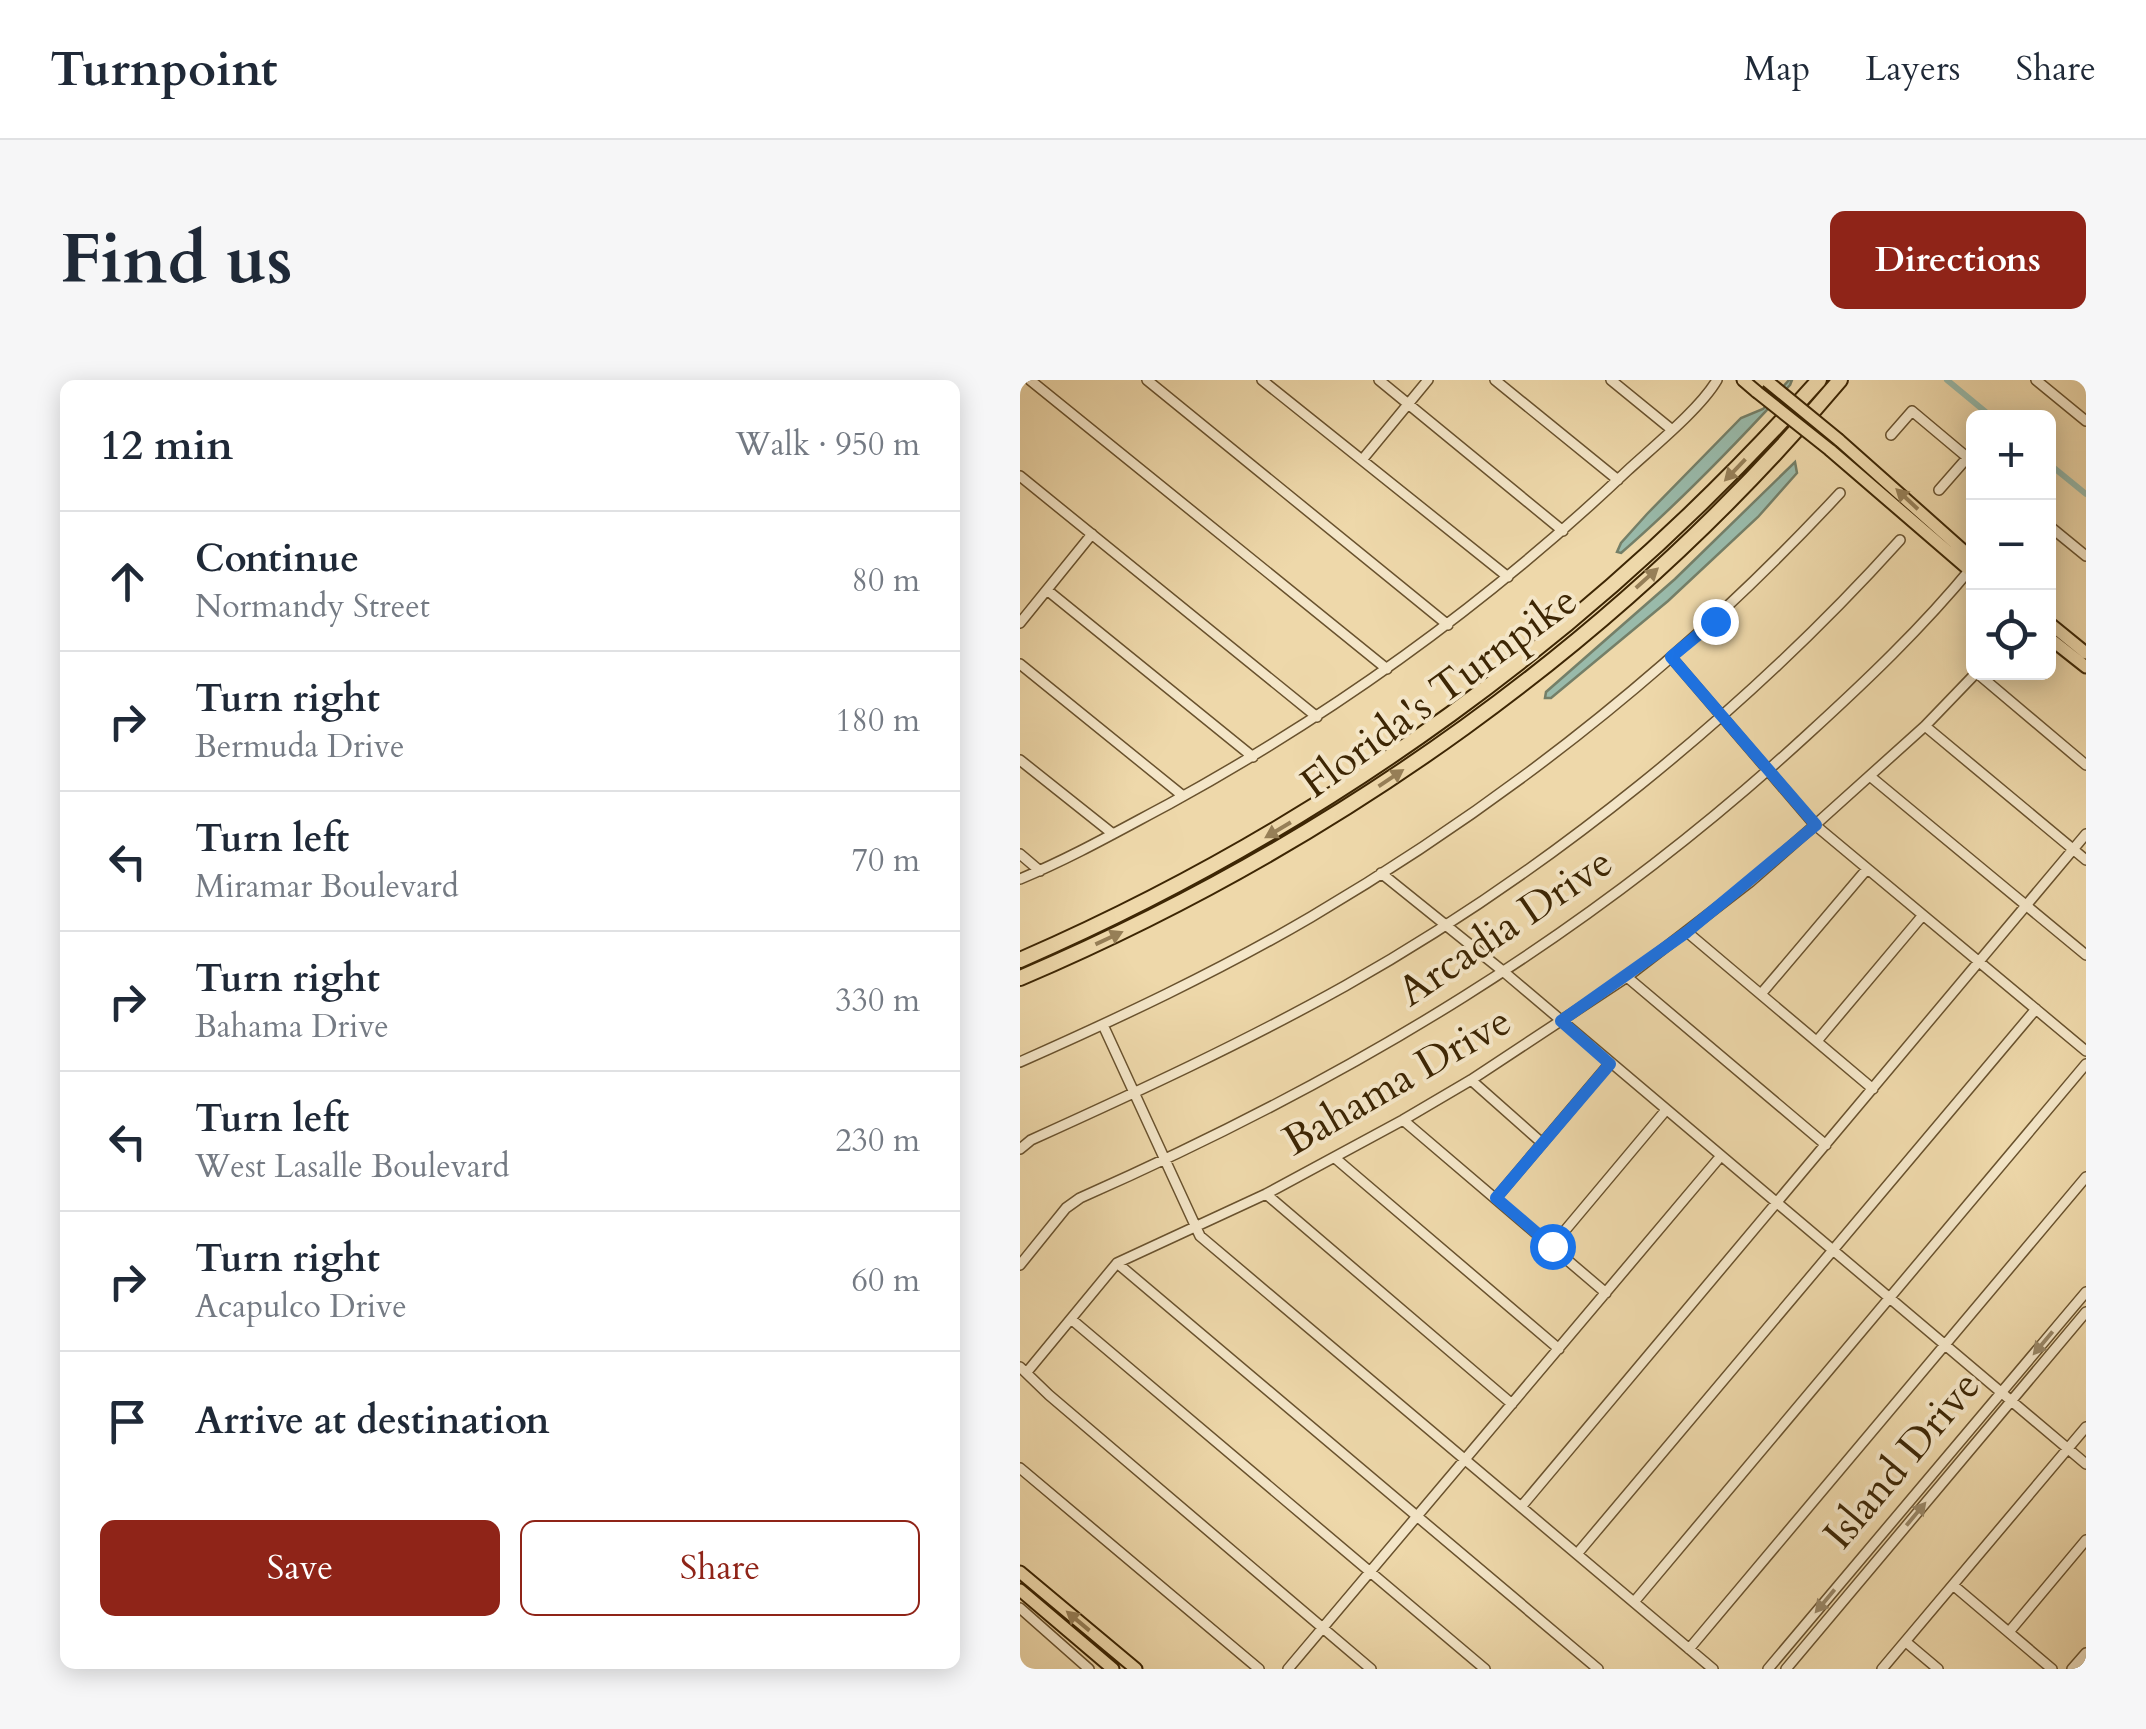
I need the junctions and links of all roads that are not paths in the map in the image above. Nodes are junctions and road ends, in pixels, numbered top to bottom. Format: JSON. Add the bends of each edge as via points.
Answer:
{"nodes":[{"id":1,"x":1030,"y":380,"type":"edge"},
{"id":2,"x":1146,"y":380,"type":"edge"},
{"id":3,"x":1262,"y":380,"type":"edge"},
{"id":4,"x":1379,"y":380,"type":"edge"},
{"id":5,"x":1428,"y":380,"type":"edge"},
{"id":6,"x":1495,"y":380,"type":"edge"},
{"id":7,"x":1611,"y":380,"type":"edge"},
{"id":8,"x":1717,"y":380,"type":"edge"},
{"id":9,"x":1743,"y":380,"type":"edge"},
{"id":10,"x":1819,"y":380,"type":"edge"},
{"id":11,"x":1840,"y":380,"type":"edge"},
{"id":12,"x":2036,"y":380,"type":"edge"},
{"id":13,"x":1767,"y":381,"type":"edge"},
{"id":14,"x":1408,"y":404,"type":"junction"},
{"id":15,"x":2086,"y":422,"type":"edge"},
{"id":16,"x":1671,"y":429,"type":"junction"},
{"id":17,"x":1891,"y":435,"type":"dead end"},
{"id":18,"x":1834,"y":445,"type":"junction"},
{"id":19,"x":1966,"y":458,"type":"edge"},
{"id":20,"x":1362,"y":460,"type":"junction"},
{"id":21,"x":1966,"y":465,"type":"edge"},
{"id":22,"x":1020,"y":476,"type":"edge"},
{"id":23,"x":1618,"y":480,"type":"junction"},
{"id":24,"x":1939,"y":490,"type":"dead end"},
{"id":25,"x":1840,"y":493,"type":"dead end"},
{"id":26,"x":1563,"y":531,"type":"junction"},
{"id":27,"x":2056,"y":532,"type":"edge"},
{"id":28,"x":1092,"y":534,"type":"junction"},
{"id":29,"x":1900,"y":540,"type":"dead end"},
{"id":30,"x":2086,"y":556,"type":"edge"},
{"id":31,"x":1966,"y":563,"type":"edge"},
{"id":32,"x":1966,"y":575,"type":"edge"},
{"id":33,"x":1508,"y":577,"type":"junction"},
{"id":34,"x":1047,"y":590,"type":"junction"},
{"id":35,"x":1020,"y":623,"type":"edge"},
{"id":36,"x":1448,"y":625,"type":"junction"},
{"id":37,"x":2056,"y":629,"type":"edge"},
{"id":38,"x":2056,"y":643,"type":"edge"},
{"id":39,"x":2086,"y":654,"type":"edge"},
{"id":40,"x":1671,"y":657,"type":"junction"},
{"id":41,"x":1020,"y":664,"type":"edge"},
{"id":42,"x":2086,"y":667,"type":"edge"},
{"id":43,"x":1387,"y":669,"type":"junction"},
{"id":44,"x":1970,"y":680,"type":"edge"},
{"id":45,"x":1985,"y":680,"type":"edge"},
{"id":46,"x":1316,"y":717,"type":"junction"},
{"id":47,"x":1719,"y":717,"type":"junction"},
{"id":48,"x":1925,"y":726,"type":"junction"},
{"id":49,"x":1253,"y":756,"type":"junction"},
{"id":50,"x":1020,"y":760,"type":"edge"},
{"id":51,"x":2086,"y":765,"type":"edge"},
{"id":52,"x":1767,"y":772,"type":"junction"},
{"id":53,"x":1871,"y":777,"type":"junction"},
{"id":54,"x":1183,"y":796,"type":"junction"},
{"id":55,"x":1816,"y":825,"type":"junction"},
{"id":56,"x":1112,"y":834,"type":"junction"},
{"id":57,"x":2086,"y":834,"type":"edge"},
{"id":58,"x":2074,"y":850,"type":"junction"},
{"id":59,"x":1020,"y":854,"type":"edge"},
{"id":60,"x":2086,"y":860,"type":"edge"},
{"id":61,"x":1868,"y":869,"type":"junction"},
{"id":62,"x":1040,"y":870,"type":"junction"},
{"id":63,"x":1382,"y":873,"type":"junction"},
{"id":64,"x":1020,"y":879,"type":"edge"},
{"id":65,"x":2027,"y":906,"type":"junction"},
{"id":66,"x":1923,"y":916,"type":"junction"},
{"id":67,"x":1444,"y":924,"type":"junction"},
{"id":68,"x":1687,"y":932,"type":"junction"},
{"id":69,"x":2086,"y":955,"type":"edge"},
{"id":70,"x":1020,"y":960,"type":"edge"},
{"id":71,"x":1980,"y":962,"type":"junction"},
{"id":72,"x":1504,"y":972,"type":"junction"},
{"id":73,"x":1627,"y":977,"type":"junction"},
{"id":74,"x":1020,"y":978,"type":"edge"},
{"id":75,"x":1761,"y":994,"type":"junction"},
{"id":76,"x":2036,"y":1009,"type":"junction"},
{"id":77,"x":1561,"y":1021,"type":"junction"},
{"id":78,"x":1103,"y":1025,"type":"junction"},
{"id":79,"x":1817,"y":1042,"type":"junction"},
{"id":80,"x":2086,"y":1051,"type":"edge"},
{"id":81,"x":1020,"y":1062,"type":"edge"},
{"id":82,"x":1610,"y":1064,"type":"junction"},
{"id":83,"x":2086,"y":1064,"type":"edge"},
{"id":84,"x":1471,"y":1080,"type":"junction"},
{"id":85,"x":1873,"y":1090,"type":"junction"},
{"id":86,"x":1134,"y":1093,"type":"junction"},
{"id":87,"x":1666,"y":1110,"type":"junction"},
{"id":88,"x":1403,"y":1120,"type":"junction"},
{"id":89,"x":1542,"y":1143,"type":"junction"},
{"id":90,"x":1826,"y":1145,"type":"junction"},
{"id":91,"x":1020,"y":1150,"type":"edge"},
{"id":92,"x":1720,"y":1157,"type":"junction"},
{"id":93,"x":1335,"y":1158,"type":"junction"},
{"id":94,"x":1166,"y":1160,"type":"junction"},
{"id":95,"x":2086,"y":1177,"type":"edge"},
{"id":96,"x":1266,"y":1194,"type":"junction"},
{"id":97,"x":1496,"y":1198,"type":"junction"},
{"id":98,"x":1777,"y":1203,"type":"junction"},
{"id":99,"x":1195,"y":1227,"type":"junction"},
{"id":100,"x":1552,"y":1246,"type":"junction"},
{"id":101,"x":1833,"y":1250,"type":"junction"},
{"id":102,"x":1117,"y":1263,"type":"junction"},
{"id":103,"x":1020,"y":1265,"type":"edge"},
{"id":104,"x":2086,"y":1292,"type":"edge"},
{"id":105,"x":1606,"y":1293,"type":"junction"},
{"id":106,"x":1888,"y":1298,"type":"junction"},
{"id":107,"x":2086,"y":1312,"type":"edge"},
{"id":108,"x":1071,"y":1319,"type":"junction"},
{"id":109,"x":1944,"y":1346,"type":"junction"},
{"id":110,"x":1559,"y":1348,"type":"junction"},
{"id":111,"x":1023,"y":1370,"type":"edge"},
{"id":112,"x":2001,"y":1393,"type":"junction"},
{"id":113,"x":2012,"y":1402,"type":"junction"},
{"id":114,"x":1512,"y":1404,"type":"junction"},
{"id":115,"x":2086,"y":1427,"type":"edge"},
{"id":116,"x":2067,"y":1449,"type":"junction"},
{"id":117,"x":1465,"y":1460,"type":"junction"},
{"id":118,"x":2086,"y":1464,"type":"edge"},
{"id":119,"x":1020,"y":1468,"type":"edge"},
{"id":120,"x":1521,"y":1507,"type":"junction"},
{"id":121,"x":1417,"y":1516,"type":"junction"},
{"id":122,"x":2086,"y":1540,"type":"edge"},
{"id":123,"x":1576,"y":1554,"type":"junction"},
{"id":124,"x":1020,"y":1572,"type":"edge"},
{"id":125,"x":1371,"y":1572,"type":"junction"},
{"id":126,"x":1954,"y":1584,"type":"junction"},
{"id":127,"x":1020,"y":1590,"type":"edge"},
{"id":128,"x":1634,"y":1602,"type":"junction"},
{"id":129,"x":1020,"y":1608,"type":"edge"},
{"id":130,"x":1322,"y":1628,"type":"junction"},
{"id":131,"x":2008,"y":1632,"type":"junction"},
{"id":132,"x":1906,"y":1642,"type":"junction"},
{"id":133,"x":1689,"y":1649,"type":"junction"},
{"id":134,"x":1091,"y":1650,"type":"junction"},
{"id":135,"x":2086,"y":1653,"type":"edge"},
{"id":136,"x":1090,"y":1669,"type":"edge"},
{"id":137,"x":1113,"y":1669,"type":"edge"},
{"id":138,"x":1126,"y":1669,"type":"edge"},
{"id":139,"x":1136,"y":1669,"type":"edge"},
{"id":140,"x":1259,"y":1669,"type":"edge"},
{"id":141,"x":1288,"y":1669,"type":"edge"},
{"id":142,"x":1371,"y":1669,"type":"edge"},
{"id":143,"x":1485,"y":1669,"type":"edge"},
{"id":144,"x":1598,"y":1669,"type":"edge"},
{"id":145,"x":1713,"y":1669,"type":"edge"},
{"id":146,"x":1768,"y":1669,"type":"edge"},
{"id":147,"x":1786,"y":1669,"type":"edge"},
{"id":148,"x":1882,"y":1669,"type":"edge"},
{"id":149,"x":1938,"y":1669,"type":"edge"},
{"id":150,"x":2052,"y":1669,"type":"edge"},
{"id":151,"x":2072,"y":1669,"type":"edge"}],
"edges":[{"from":1,"to":43,"type":"street"},
{"from":2,"to":36,"type":"street"},
{"from":3,"to":20,"type":"street"},
{"from":4,"to":14,"type":"street"},
{"from":5,"to":14,"type":"street"},
{"from":6,"to":23,"type":"street"},
{"from":7,"to":16,"type":"street"},
{"from":8,"to":16,"type":"street"},
{"from":9,"to":18,"type":"main road","bridge":true},
{"from":10,"to":70,"type":"highway","name":"Florida's Turnpike","one_way":true,"via":[[1641,561],[1447,719],[1246,848]]},
{"from":74,"to":11,"type":"highway","name":"Florida's Turnpike","one_way":true,"via":[[1243,869],[1468,724],[1662,565]]},
{"from":12,"to":15,"type":"street"},
{"from":13,"to":18,"type":"main road","bridge":true},
{"from":14,"to":20,"type":"street"},
{"from":14,"to":26,"type":"street"},
{"from":16,"to":23,"type":"street"},
{"from":17,"to":19,"type":"street","via":[[1912,411]]},
{"from":18,"to":31,"type":"main road"},
{"from":20,"to":33,"type":"street"},
{"from":21,"to":24,"type":"street"},
{"from":22,"to":28,"type":"street"},
{"from":23,"to":26,"type":"street"},
{"from":25,"to":40,"type":"street","via":[[1773,565]]},
{"from":26,"to":33,"type":"street"},
{"from":27,"to":30,"type":"street"},
{"from":28,"to":34,"type":"street"},
{"from":28,"to":46,"type":"street"},
{"from":29,"to":47,"type":"street"},
{"from":32,"to":52,"type":"street","name":"Arcadia Drive"},
{"from":33,"to":36,"type":"street"},
{"from":34,"to":35,"type":"street"},
{"from":34,"to":49,"type":"street"},
{"from":36,"to":43,"type":"street"},
{"from":37,"to":39,"type":"main road"},
{"from":38,"to":42,"type":"main road"},
{"from":40,"to":47,"type":"street"},
{"from":40,"to":63,"type":"street","via":[[1565,745]]},
{"from":41,"to":54,"type":"street"},
{"from":43,"to":46,"type":"street"},
{"from":44,"to":48,"type":"street","name":"Bahama Drive"},
{"from":45,"to":51,"type":"street"},
{"from":46,"to":49,"type":"street"},
{"from":47,"to":52,"type":"street"},
{"from":47,"to":67,"type":"street","via":[[1612,806]]},
{"from":48,"to":53,"type":"street","name":"Bahama Drive"},
{"from":48,"to":58,"type":"street"},
{"from":49,"to":54,"type":"street"},
{"from":50,"to":56,"type":"street"},
{"from":52,"to":55,"type":"street"},
{"from":52,"to":72,"type":"street","name":"Arcadia Drive","via":[[1653,866]]},
{"from":53,"to":55,"type":"street","name":"Bahama Drive"},
{"from":53,"to":65,"type":"street"},
{"from":54,"to":56,"type":"street"},
{"from":55,"to":61,"type":"street"},
{"from":55,"to":68,"type":"street","name":"Bahama Drive"},
{"from":56,"to":62,"type":"street"},
{"from":57,"to":58,"type":"street"},
{"from":58,"to":60,"type":"street"},
{"from":58,"to":65,"type":"street"},
{"from":59,"to":62,"type":"street"},
{"from":61,"to":66,"type":"street"},
{"from":61,"to":75,"type":"street"},
{"from":62,"to":64,"type":"street"},
{"from":63,"to":67,"type":"street"},
{"from":63,"to":78,"type":"street"},
{"from":65,"to":69,"type":"street"},
{"from":65,"to":71,"type":"street"},
{"from":66,"to":71,"type":"street"},
{"from":66,"to":79,"type":"street"},
{"from":67,"to":72,"type":"street"},
{"from":67,"to":86,"type":"street","via":[[1330,994]]},
{"from":68,"to":73,"type":"street","name":"Bahama Drive"},
{"from":68,"to":75,"type":"street"},
{"from":71,"to":76,"type":"street"},
{"from":71,"to":85,"type":"street"},
{"from":72,"to":77,"type":"street"},
{"from":72,"to":94,"type":"street","name":"Arcadia Drive","via":[[1290,1100]]},
{"from":73,"to":77,"type":"street","name":"Bahama Drive"},
{"from":73,"to":90,"type":"street"},
{"from":75,"to":79,"type":"street"},
{"from":76,"to":80,"type":"street"},
{"from":76,"to":101,"type":"street"},
{"from":77,"to":82,"type":"street"},
{"from":77,"to":84,"type":"street","name":"Bahama Drive"},
{"from":78,"to":81,"type":"street"},
{"from":78,"to":86,"type":"street"},
{"from":79,"to":85,"type":"street"},
{"from":82,"to":87,"type":"street"},
{"from":82,"to":89,"type":"street"},
{"from":83,"to":106,"type":"street"},
{"from":84,"to":88,"type":"street","name":"Bahama Drive"},
{"from":84,"to":89,"type":"street"},
{"from":85,"to":90,"type":"street"},
{"from":86,"to":91,"type":"street"},
{"from":86,"to":94,"type":"street"},
{"from":87,"to":92,"type":"street"},
{"from":87,"to":100,"type":"street"},
{"from":88,"to":93,"type":"street","name":"Bahama Drive"},
{"from":88,"to":97,"type":"street"},
{"from":89,"to":97,"type":"street"},
{"from":90,"to":98,"type":"street"},
{"from":92,"to":98,"type":"street"},
{"from":92,"to":105,"type":"street"},
{"from":93,"to":96,"type":"street","name":"Bahama Drive"},
{"from":93,"to":110,"type":"street"},
{"from":94,"to":99,"type":"street"},
{"from":94,"to":103,"type":"street","name":"Arcadia Drive","via":[[1066,1208]]},
{"from":95,"to":109,"type":"street"},
{"from":96,"to":99,"type":"street","name":"Bahama Drive"},
{"from":96,"to":114,"type":"street"},
{"from":97,"to":100,"type":"street"},
{"from":98,"to":101,"type":"street"},
{"from":98,"to":120,"type":"street"},
{"from":99,"to":102,"type":"street","name":"Bahama Drive"},
{"from":99,"to":117,"type":"street"},
{"from":100,"to":105,"type":"street"},
{"from":101,"to":106,"type":"street"},
{"from":101,"to":123,"type":"street"},
{"from":102,"to":108,"type":"street","name":"Bahama Drive"},
{"from":102,"to":121,"type":"street"},
{"from":104,"to":112,"type":"street","name":"Island Drive","one_way":true},
{"from":105,"to":110,"type":"street"},
{"from":106,"to":109,"type":"street"},
{"from":106,"to":128,"type":"street"},
{"from":107,"to":113,"type":"street","name":"Island Drive"},
{"from":108,"to":111,"type":"street","name":"Bahama Drive"},
{"from":108,"to":125,"type":"street"},
{"from":109,"to":112,"type":"street"},
{"from":109,"to":133,"type":"street"},
{"from":110,"to":114,"type":"street"},
{"from":111,"to":130,"type":"street"},
{"from":112,"to":113,"type":"street"},
{"from":112,"to":146,"type":"street","name":"Island Drive","one_way":true},
{"from":113,"to":116,"type":"street"},
{"from":147,"to":113,"type":"street","name":"Island Drive","one_way":true},
{"from":114,"to":117,"type":"street"},
{"from":115,"to":116,"type":"street"},
{"from":116,"to":118,"type":"street"},
{"from":116,"to":126,"type":"street"},
{"from":117,"to":120,"type":"street"},
{"from":117,"to":121,"type":"street"},
{"from":119,"to":140,"type":"street"},
{"from":120,"to":123,"type":"street"},
{"from":121,"to":125,"type":"street"},
{"from":121,"to":144,"type":"street"},
{"from":122,"to":131,"type":"street"},
{"from":123,"to":128,"type":"street"},
{"from":139,"to":124,"type":"main road","one_way":true},
{"from":125,"to":130,"type":"street"},
{"from":125,"to":143,"type":"street"},
{"from":126,"to":131,"type":"street"},
{"from":126,"to":132,"type":"street"},
{"from":127,"to":134,"type":"main road"},
{"from":128,"to":133,"type":"street"},
{"from":129,"to":136,"type":"street"},
{"from":130,"to":141,"type":"street"},
{"from":130,"to":142,"type":"street"},
{"from":131,"to":150,"type":"street"},
{"from":132,"to":148,"type":"street"},
{"from":132,"to":149,"type":"street"},
{"from":133,"to":145,"type":"street"},
{"from":134,"to":137,"type":"main road"},
{"from":134,"to":138,"type":"main road","via":[[1103,1650]]},
{"from":135,"to":151,"type":"street"}]}
